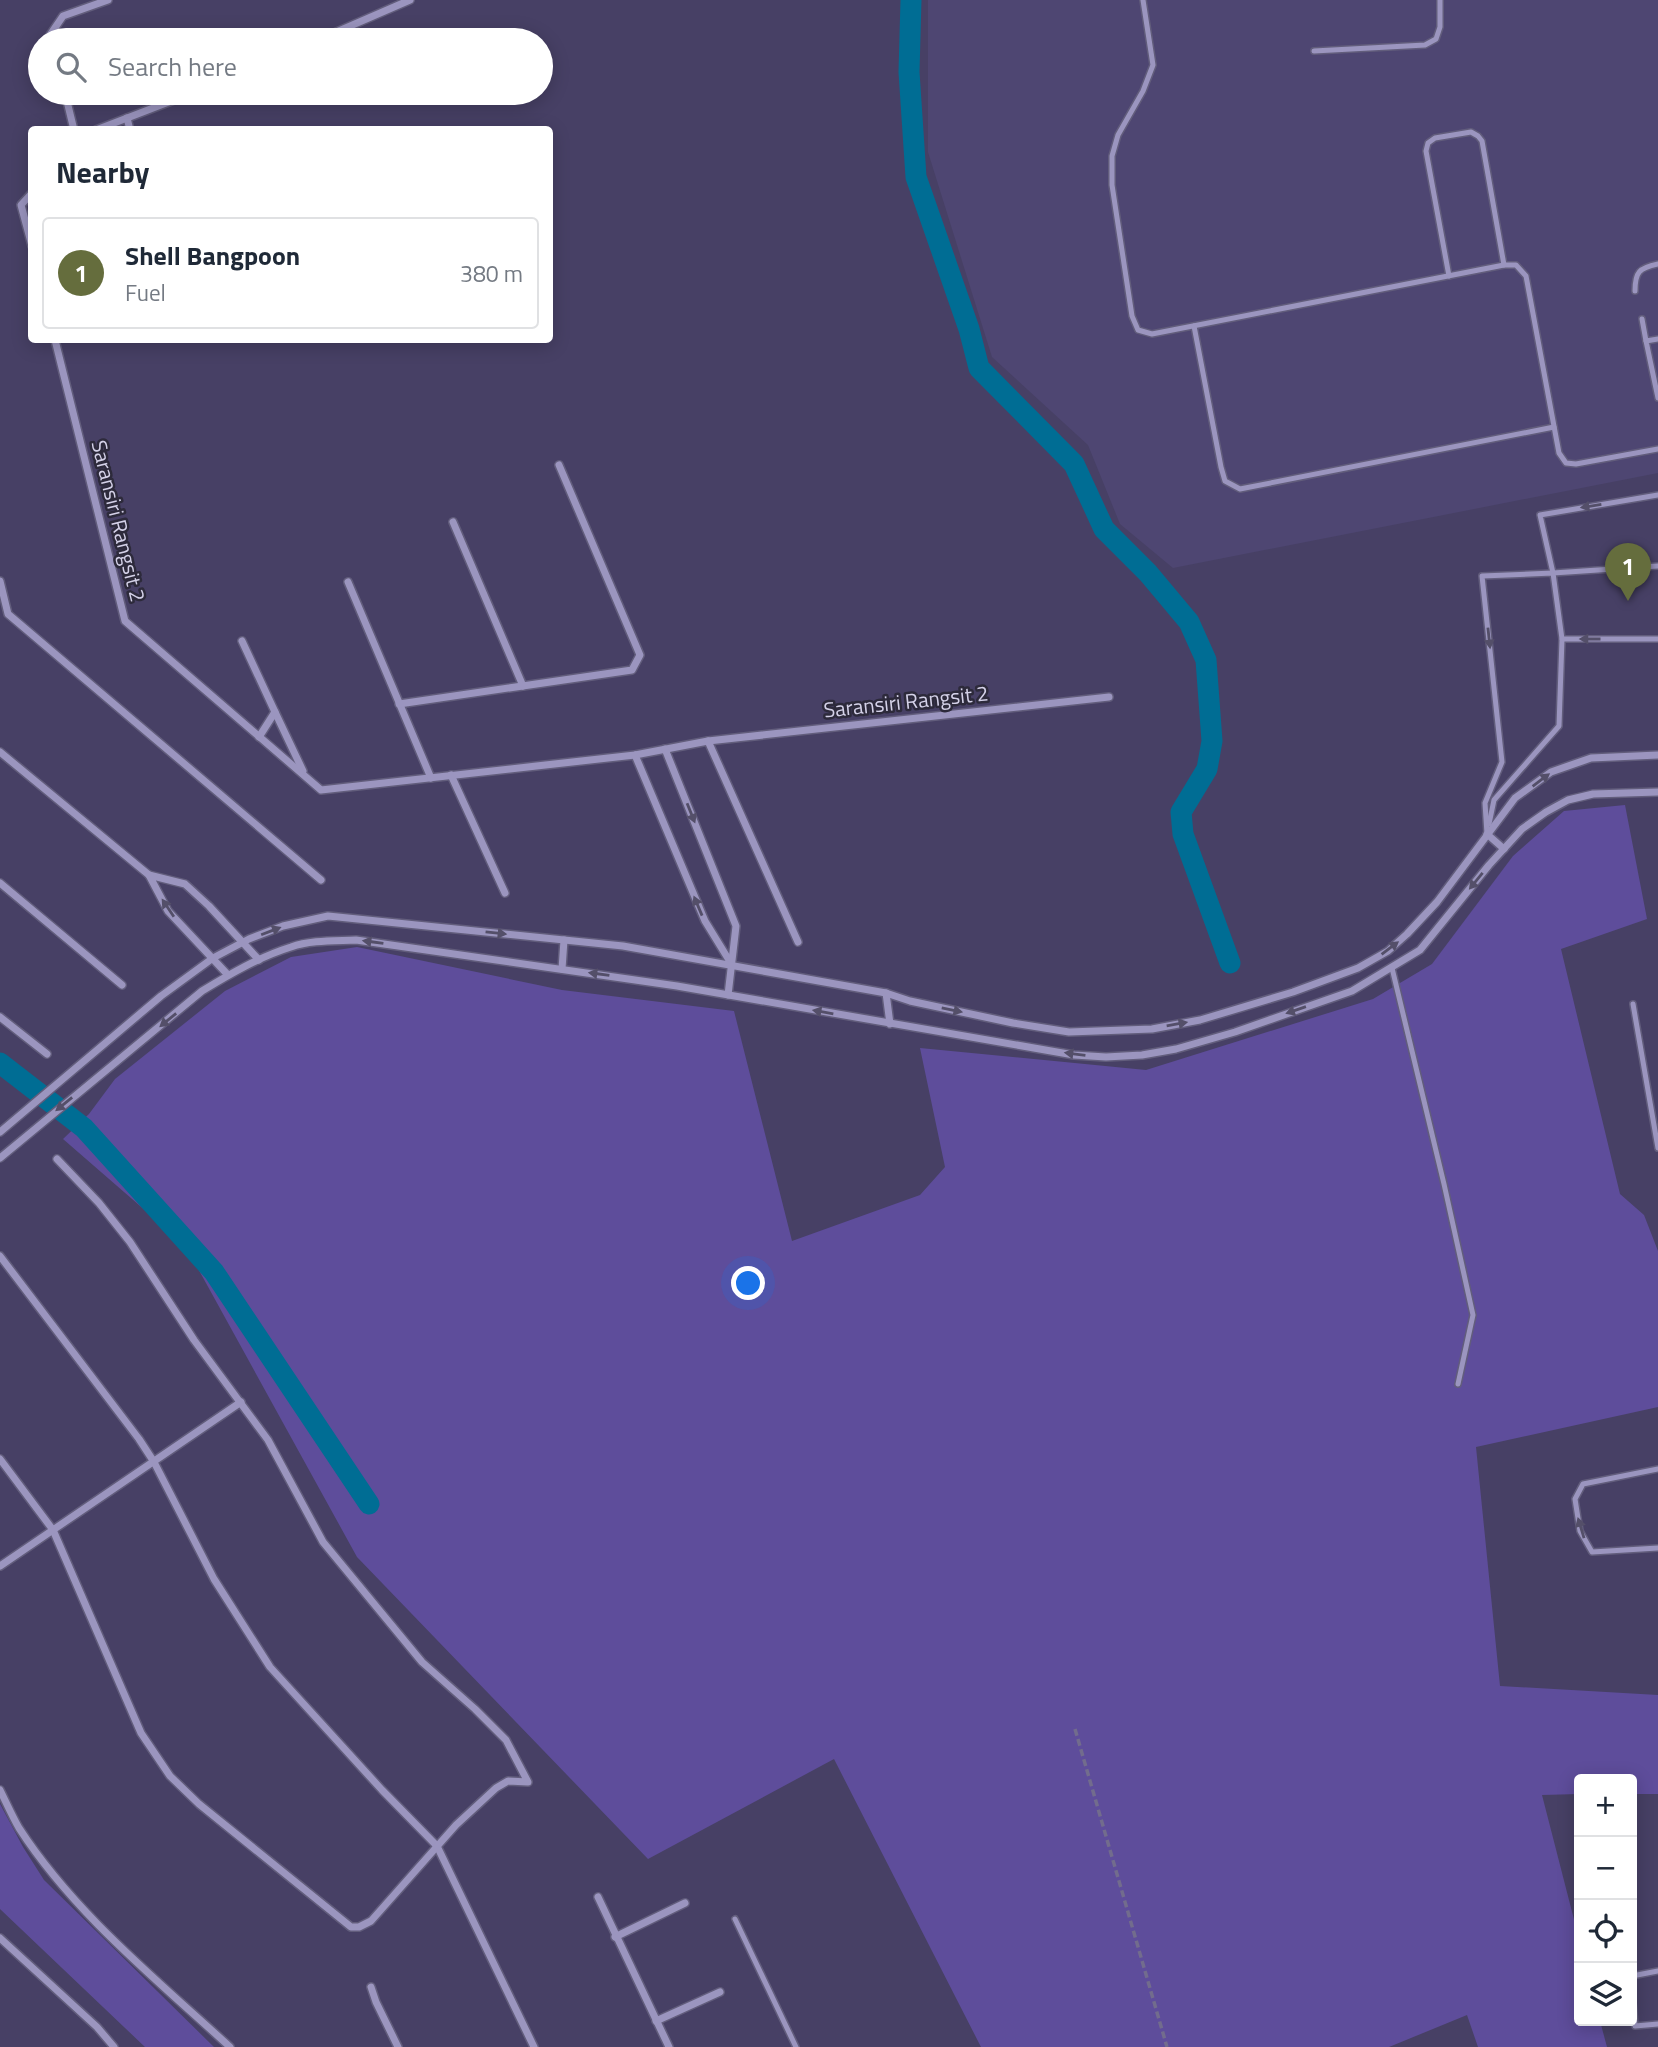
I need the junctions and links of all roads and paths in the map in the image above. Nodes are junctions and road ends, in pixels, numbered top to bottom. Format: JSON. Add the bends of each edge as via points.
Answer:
{"nodes":[{"id":1,"x":108,"y":0,"type":"edge"},
{"id":2,"x":410,"y":0,"type":"edge"},
{"id":3,"x":1143,"y":0,"type":"edge"},
{"id":4,"x":1440,"y":0,"type":"edge"},
{"id":5,"x":55,"y":28,"type":"edge"},
{"id":6,"x":346,"y":28,"type":"edge"},
{"id":7,"x":1314,"y":51,"type":"dead end"},
{"id":8,"x":68,"y":105,"type":"edge"},
{"id":9,"x":161,"y":105,"type":"edge"},
{"id":10,"x":127,"y":118,"type":"junction"},
{"id":11,"x":73,"y":126,"type":"edge"},
{"id":12,"x":106,"y":126,"type":"edge"},
{"id":13,"x":129,"y":126,"type":"edge"},
{"id":14,"x":28,"y":197,"type":"edge"},
{"id":15,"x":28,"y":231,"type":"edge"},
{"id":16,"x":1658,"y":264,"type":"edge"},
{"id":17,"x":1504,"y":265,"type":"junction"},
{"id":18,"x":1450,"y":276,"type":"junction"},
{"id":19,"x":1635,"y":291,"type":"dead end"},
{"id":20,"x":1642,"y":319,"type":"dead end"},
{"id":21,"x":1194,"y":326,"type":"junction"},
{"id":22,"x":1658,"y":339,"type":"edge"},
{"id":23,"x":1646,"y":341,"type":"junction"},
{"id":24,"x":56,"y":343,"type":"edge"},
{"id":25,"x":1658,"y":398,"type":"edge"},
{"id":26,"x":1554,"y":427,"type":"junction"},
{"id":27,"x":1658,"y":449,"type":"edge"},
{"id":28,"x":559,"y":465,"type":"dead end"},
{"id":29,"x":1658,"y":495,"type":"edge"},
{"id":30,"x":453,"y":522,"type":"dead end"},
{"id":31,"x":1658,"y":566,"type":"edge"},
{"id":32,"x":1553,"y":573,"type":"junction"},
{"id":33,"x":0,"y":581,"type":"edge"},
{"id":34,"x":348,"y":582,"type":"dead end"},
{"id":35,"x":8,"y":614,"type":"junction"},
{"id":36,"x":0,"y":619,"type":"edge"},
{"id":37,"x":1562,"y":639,"type":"junction"},
{"id":38,"x":1658,"y":639,"type":"edge"},
{"id":39,"x":242,"y":641,"type":"dead end"},
{"id":40,"x":523,"y":686,"type":"junction"},
{"id":41,"x":1109,"y":697,"type":"dead end"},
{"id":42,"x":399,"y":704,"type":"junction"},
{"id":43,"x":275,"y":712,"type":"junction"},
{"id":44,"x":259,"y":737,"type":"junction"},
{"id":45,"x":708,"y":741,"type":"junction"},
{"id":46,"x":665,"y":750,"type":"junction"},
{"id":47,"x":0,"y":752,"type":"edge"},
{"id":48,"x":635,"y":755,"type":"junction"},
{"id":49,"x":1658,"y":755,"type":"edge"},
{"id":50,"x":451,"y":775,"type":"junction"},
{"id":51,"x":305,"y":776,"type":"junction"},
{"id":52,"x":430,"y":778,"type":"junction"},
{"id":53,"x":1658,"y":792,"type":"edge"},
{"id":54,"x":1487,"y":834,"type":"junction"},
{"id":55,"x":1504,"y":849,"type":"junction"},
{"id":56,"x":149,"y":875,"type":"junction"},
{"id":57,"x":321,"y":880,"type":"dead end"},
{"id":58,"x":0,"y":883,"type":"edge"},
{"id":59,"x":505,"y":893,"type":"dead end"},
{"id":60,"x":564,"y":940,"type":"junction"},
{"id":61,"x":244,"y":942,"type":"junction"},
{"id":62,"x":798,"y":942,"type":"dead end"},
{"id":63,"x":213,"y":958,"type":"junction"},
{"id":64,"x":259,"y":960,"type":"junction"},
{"id":65,"x":732,"y":966,"type":"junction"},
{"id":66,"x":1392,"y":968,"type":"junction"},
{"id":67,"x":562,"y":969,"type":"junction"},
{"id":68,"x":228,"y":975,"type":"junction"},
{"id":69,"x":122,"y":985,"type":"dead end"},
{"id":70,"x":886,"y":993,"type":"junction"},
{"id":71,"x":728,"y":995,"type":"junction"},
{"id":72,"x":1633,"y":1004,"type":"dead end"},
{"id":73,"x":0,"y":1017,"type":"edge"},
{"id":74,"x":890,"y":1024,"type":"junction"},
{"id":75,"x":47,"y":1054,"type":"dead end"},
{"id":76,"x":0,"y":1132,"type":"edge"},
{"id":77,"x":1658,"y":1148,"type":"edge"},
{"id":78,"x":0,"y":1158,"type":"edge"},
{"id":79,"x":57,"y":1159,"type":"dead end"},
{"id":80,"x":0,"y":1255,"type":"edge"},
{"id":81,"x":1458,"y":1384,"type":"dead end"},
{"id":82,"x":241,"y":1402,"type":"junction"},
{"id":83,"x":0,"y":1460,"type":"edge"},
{"id":84,"x":154,"y":1462,"type":"junction"},
{"id":85,"x":1658,"y":1469,"type":"edge"},
{"id":86,"x":52,"y":1530,"type":"junction"},
{"id":87,"x":1658,"y":1548,"type":"edge"},
{"id":88,"x":0,"y":1566,"type":"edge"},
{"id":89,"x":1075,"y":1728,"type":"dead end"},
{"id":90,"x":0,"y":1790,"type":"edge"},
{"id":91,"x":437,"y":1846,"type":"junction"},
{"id":92,"x":598,"y":1897,"type":"dead end"},
{"id":93,"x":685,"y":1903,"type":"dead end"},
{"id":94,"x":735,"y":1919,"type":"dead end"},
{"id":95,"x":615,"y":1937,"type":"junction"},
{"id":96,"x":0,"y":1938,"type":"edge"},
{"id":97,"x":1658,"y":1971,"type":"edge"},
{"id":98,"x":1637,"y":1975,"type":"edge"},
{"id":99,"x":370,"y":1987,"type":"dead end"},
{"id":100,"x":720,"y":1992,"type":"dead end"},
{"id":101,"x":656,"y":2021,"type":"junction"},
{"id":102,"x":1658,"y":2024,"type":"edge"},
{"id":103,"x":1637,"y":2026,"type":"edge"},
{"id":104,"x":114,"y":2047,"type":"edge"},
{"id":105,"x":230,"y":2047,"type":"edge"},
{"id":106,"x":398,"y":2047,"type":"edge"},
{"id":107,"x":534,"y":2047,"type":"edge"},
{"id":108,"x":669,"y":2047,"type":"edge"},
{"id":109,"x":796,"y":2047,"type":"edge"},
{"id":110,"x":1167,"y":2047,"type":"edge"}],
"edges":[{"from":1,"to":5,"type":"street","via":[[63,16]]},
{"from":2,"to":6,"type":"street"},
{"from":3,"to":21,"type":"lane","via":[[1153,65],[1112,156],[1129,303],[1138,330],[1152,334]]},
{"from":4,"to":7,"type":"lane","via":[[1440,27],[1436,39],[1425,46]]},
{"from":8,"to":11,"type":"street"},
{"from":9,"to":10,"type":"street"},
{"from":10,"to":12,"type":"street"},
{"from":10,"to":13,"type":"street"},
{"from":14,"to":15,"type":"street","via":[[21,205]]},
{"from":16,"to":19,"type":"lane","via":[[1640,270]]},
{"from":17,"to":18,"type":"lane"},
{"from":17,"to":18,"type":"lane","via":[[1482,141],[1471,132],[1435,138],[1426,151]]},
{"from":17,"to":26,"type":"lane","via":[[1516,265],[1526,276]]},
{"from":18,"to":21,"type":"lane"},
{"from":20,"to":23,"type":"lane"},
{"from":21,"to":26,"type":"lane","via":[[1221,467],[1225,481],[1240,489]]},
{"from":22,"to":23,"type":"lane"},
{"from":23,"to":25,"type":"lane"},
{"from":24,"to":44,"type":"street","name":"Saransiri Rangsit 2","via":[[125,621]]},
{"from":26,"to":27,"type":"lane","via":[[1566,463]]},
{"from":28,"to":40,"type":"street","via":[[640,655],[632,670]]},
{"from":29,"to":32,"type":"lane","one_way":true,"via":[[1540,515]]},
{"from":30,"to":40,"type":"street"},
{"from":31,"to":32,"type":"lane"},
{"from":32,"to":37,"type":"lane"},
{"from":32,"to":54,"type":"lane","one_way":true,"via":[[1482,576],[1502,762],[1485,803]]},
{"from":33,"to":35,"type":"street"},
{"from":34,"to":42,"type":"street"},
{"from":35,"to":36,"type":"street"},
{"from":35,"to":57,"type":"street"},
{"from":38,"to":37,"type":"lane","one_way":true},
{"from":37,"to":54,"type":"lane","via":[[1559,726],[1494,800]]},
{"from":39,"to":43,"type":"street"},
{"from":40,"to":42,"type":"street"},
{"from":41,"to":45,"type":"street","name":"Saransiri Rangsit 2"},
{"from":42,"to":52,"type":"street"},
{"from":43,"to":44,"type":"street"},
{"from":43,"to":51,"type":"street"},
{"from":44,"to":51,"type":"street","name":"Saransiri Rangsit 2"},
{"from":45,"to":46,"type":"street","name":"Saransiri Rangsit 2"},
{"from":45,"to":62,"type":"street"},
{"from":46,"to":48,"type":"street","name":"Saransiri Rangsit 2"},
{"from":46,"to":65,"type":"street","one_way":true,"via":[[736,926]]},
{"from":47,"to":56,"type":"street"},
{"from":48,"to":50,"type":"street","name":"Saransiri Rangsit 2"},
{"from":65,"to":48,"type":"street","one_way":true,"via":[[705,921]]},
{"from":54,"to":49,"type":"street","one_way":true,"via":[[1515,799],[1551,772],[1591,758]]},
{"from":50,"to":52,"type":"street","name":"Saransiri Rangsit 2"},
{"from":50,"to":59,"type":"street"},
{"from":51,"to":52,"type":"street","name":"Saransiri Rangsit 2","via":[[321,790]]},
{"from":53,"to":55,"type":"street","via":[[1593,794],[1568,800],[1522,829]]},
{"from":54,"to":55,"type":"street"},
{"from":70,"to":54,"type":"street","one_way":true,"via":[[1069,1032],[1152,1029],[1200,1020],[1293,992],[1358,968],[1388,951],[1437,902]]},
{"from":55,"to":66,"type":"street","one_way":true,"via":[[1420,950]]},
{"from":56,"to":61,"type":"street","via":[[185,884]]},
{"from":63,"to":56,"type":"street","one_way":true,"via":[[168,911]]},
{"from":58,"to":69,"type":"street"},
{"from":61,"to":60,"type":"street","one_way":true,"via":[[283,926],[328,916]]},
{"from":60,"to":65,"type":"street"},
{"from":60,"to":67,"type":"street"},
{"from":61,"to":63,"type":"street"},
{"from":61,"to":64,"type":"street"},
{"from":63,"to":68,"type":"street"},
{"from":63,"to":76,"type":"street"},
{"from":67,"to":64,"type":"street","one_way":true,"via":[[356,940],[319,941]]},
{"from":64,"to":68,"type":"street"},
{"from":65,"to":70,"type":"street"},
{"from":65,"to":71,"type":"street"},
{"from":66,"to":74,"type":"street","one_way":true,"via":[[1339,996],[1235,1032],[1142,1055],[1074,1055]]},
{"from":66,"to":81,"type":"lane","via":[[1473,1315]]},
{"from":71,"to":67,"type":"street","one_way":true},
{"from":68,"to":78,"type":"street","one_way":true,"via":[[202,991]]},
{"from":70,"to":74,"type":"street"},
{"from":74,"to":71,"type":"street","one_way":true},
{"from":72,"to":77,"type":"lane"},
{"from":73,"to":75,"type":"street"},
{"from":79,"to":82,"type":"street","via":[[130,1242]]},
{"from":80,"to":84,"type":"street"},
{"from":82,"to":84,"type":"street"},
{"from":82,"to":91,"type":"street","via":[[268,1440],[323,1542],[422,1661],[506,1741],[528,1782],[508,1781],[496,1788]]},
{"from":83,"to":86,"type":"street"},
{"from":84,"to":86,"type":"street"},
{"from":84,"to":91,"type":"street","via":[[214,1579],[270,1667]]},
{"from":87,"to":85,"type":"lane","one_way":true,"via":[[1592,1552],[1580,1531],[1575,1499],[1583,1484]]},
{"from":86,"to":88,"type":"street"},
{"from":86,"to":91,"type":"street","via":[[141,1733],[170,1776],[199,1804],[351,1927],[371,1921]]},
{"from":89,"to":110,"type":"path"},
{"from":90,"to":105,"type":"street","via":[[42,1860],[98,1923]]},
{"from":91,"to":107,"type":"street"},
{"from":92,"to":95,"type":"street"},
{"from":93,"to":95,"type":"street"},
{"from":94,"to":109,"type":"lane"},
{"from":95,"to":101,"type":"street"},
{"from":96,"to":104,"type":"street"},
{"from":97,"to":98,"type":"lane"},
{"from":99,"to":106,"type":"street"},
{"from":100,"to":101,"type":"street"},
{"from":101,"to":108,"type":"street"},
{"from":102,"to":103,"type":"lane"}]}
